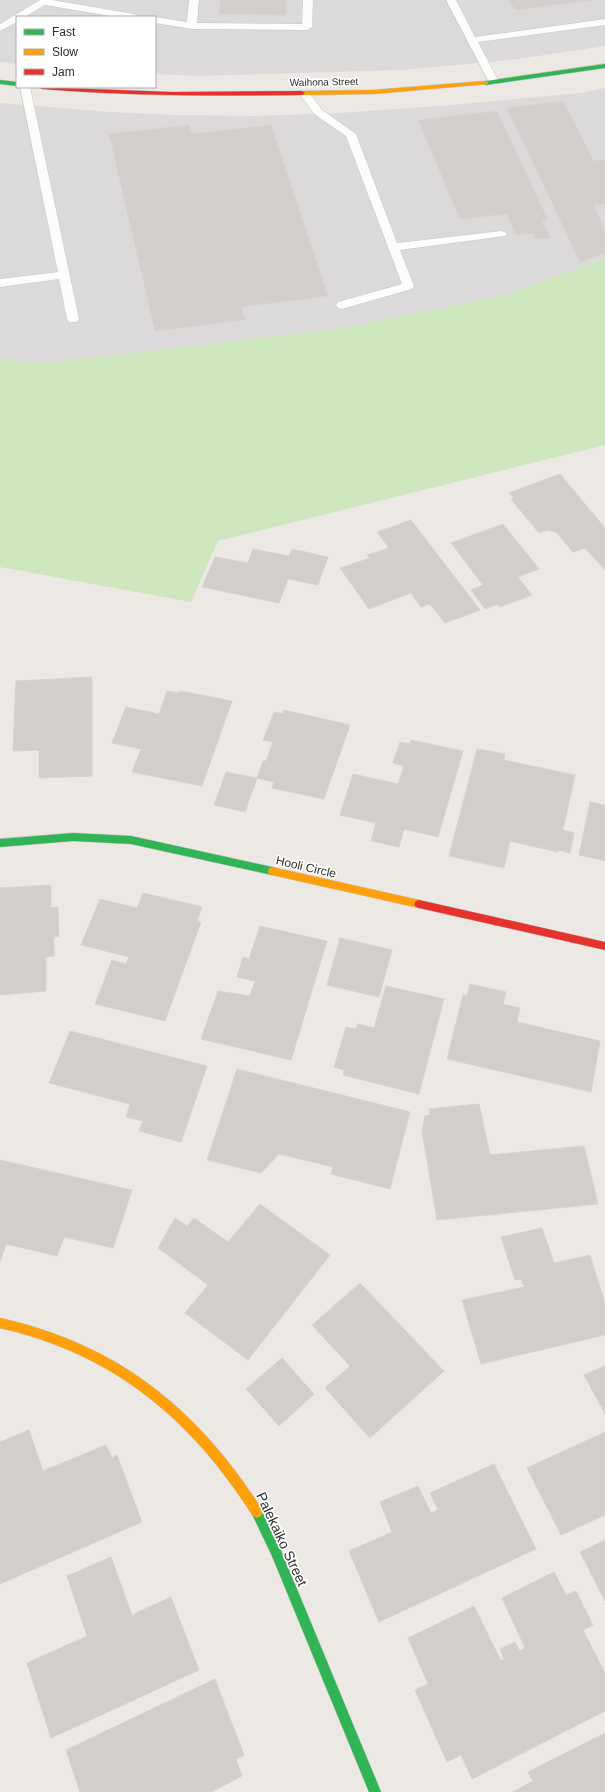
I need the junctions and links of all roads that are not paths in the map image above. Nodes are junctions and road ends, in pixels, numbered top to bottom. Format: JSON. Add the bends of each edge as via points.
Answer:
{"nodes":[{"id":1,"x":194,"y":0,"type":"edge"},
{"id":2,"x":308,"y":0,"type":"edge"},
{"id":3,"x":451,"y":0,"type":"edge"},
{"id":4,"x":45,"y":1,"type":"edge"},
{"id":5,"x":20,"y":16,"type":"edge"},
{"id":6,"x":128,"y":16,"type":"edge"},
{"id":7,"x":16,"y":18,"type":"edge"},
{"id":8,"x":156,"y":20,"type":"edge"},
{"id":9,"x":605,"y":22,"type":"edge"},
{"id":10,"x":192,"y":26,"type":"junction"},
{"id":11,"x":0,"y":28,"type":"edge"},
{"id":12,"x":472,"y":40,"type":"junction"},
{"id":13,"x":605,"y":66,"type":"edge"},
{"id":14,"x":0,"y":82,"type":"edge"},
{"id":15,"x":494,"y":82,"type":"junction"},
{"id":16,"x":16,"y":84,"type":"edge"},
{"id":17,"x":25,"y":88,"type":"edge"},
{"id":18,"x":53,"y":88,"type":"edge"},
{"id":19,"x":305,"y":94,"type":"junction"},
{"id":20,"x":501,"y":234,"type":"dead end"},
{"id":21,"x":393,"y":247,"type":"junction"},
{"id":22,"x":64,"y":275,"type":"junction"},
{"id":23,"x":0,"y":283,"type":"edge"},
{"id":24,"x":342,"y":305,"type":"dead end"},
{"id":25,"x":73,"y":319,"type":"dead end"},
{"id":26,"x":0,"y":844,"type":"edge"},
{"id":27,"x":605,"y":946,"type":"edge"},
{"id":28,"x":0,"y":1323,"type":"edge"},
{"id":29,"x":375,"y":1792,"type":"edge"}],
"edges":[{"from":1,"to":10,"type":"lane"},
{"from":2,"to":10,"type":"lane","via":[[307,27]]},
{"from":3,"to":12,"type":"lane"},
{"from":4,"to":5,"type":"lane"},
{"from":4,"to":6,"type":"lane"},
{"from":7,"to":11,"type":"lane"},
{"from":8,"to":10,"type":"lane"},
{"from":9,"to":12,"type":"lane"},
{"from":12,"to":15,"type":"lane"},
{"from":13,"to":15,"type":"street","name":"Waihona Street"},
{"from":14,"to":16,"type":"street"},
{"from":15,"to":19,"type":"street","name":"Waihona Street","via":[[373,92]]},
{"from":17,"to":22,"type":"lane"},
{"from":18,"to":19,"type":"street","name":"Waihona Street","via":[[98,92]]},
{"from":19,"to":21,"type":"lane","via":[[318,112],[351,134]]},
{"from":20,"to":21,"type":"lane"},
{"from":21,"to":24,"type":"lane","via":[[408,286]]},
{"from":22,"to":23,"type":"lane"},
{"from":22,"to":25,"type":"lane"},
{"from":26,"to":27,"type":"street","name":"Hooli Circle","via":[[74,837],[131,840]]},
{"from":28,"to":29,"type":"street","name":"Palekaiko Street","via":[[85,1350],[112,1365],[175,1410],[222,1461],[250,1500],[272,1543]]}]}
